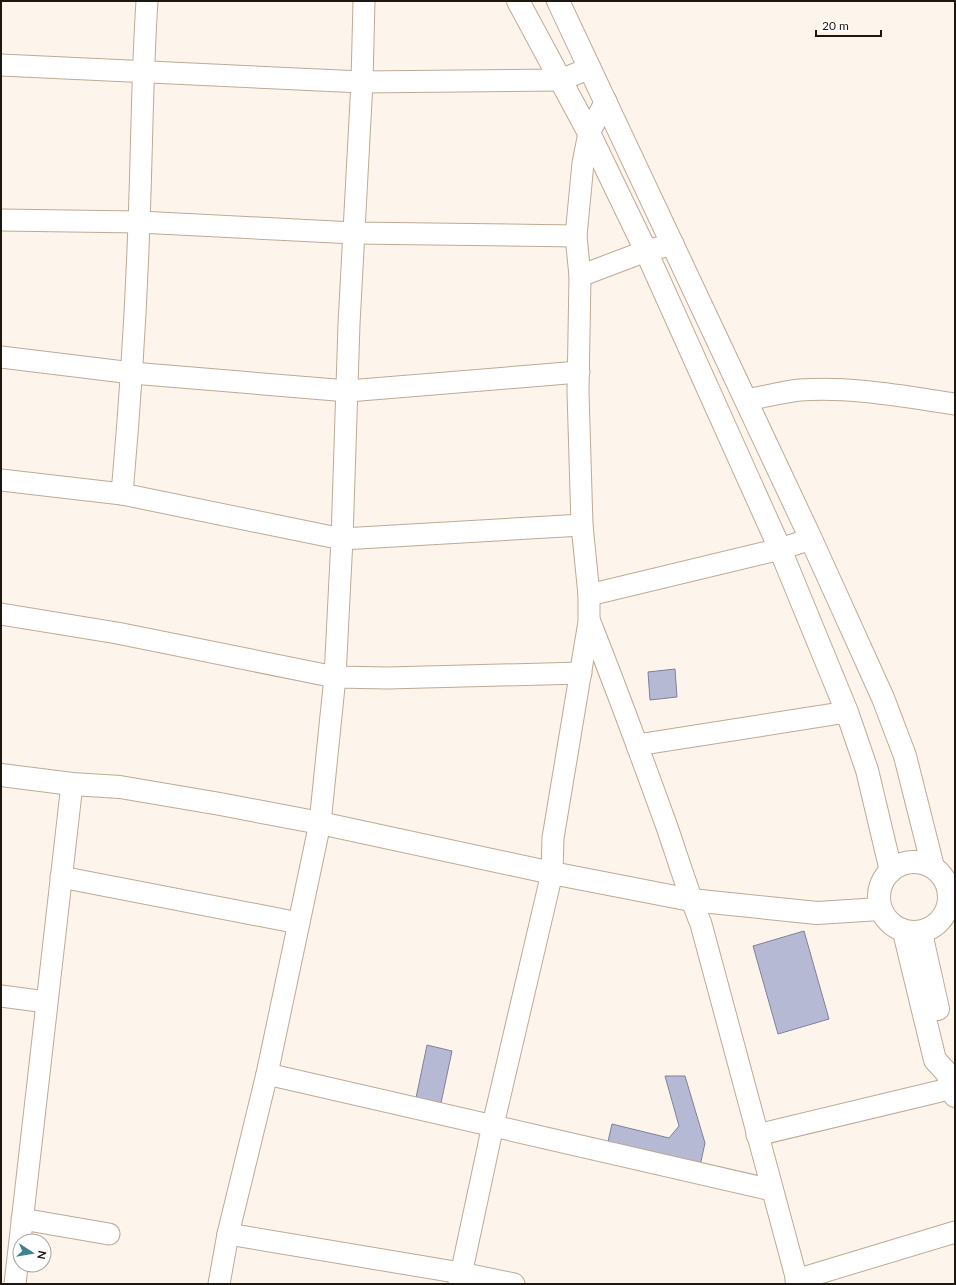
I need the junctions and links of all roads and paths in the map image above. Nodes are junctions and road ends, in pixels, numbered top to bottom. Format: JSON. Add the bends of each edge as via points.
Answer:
{"nodes":[{"id":1,"x":147,"y":1,"type":"edge"},
{"id":2,"x":364,"y":1,"type":"edge"},
{"id":3,"x":518,"y":1,"type":"edge"},
{"id":4,"x":558,"y":1,"type":"edge"},
{"id":5,"x":1,"y":65,"type":"edge"},
{"id":6,"x":590,"y":68,"type":"junction"},
{"id":7,"x":142,"y":71,"type":"junction"},
{"id":8,"x":561,"y":80,"type":"junction"},
{"id":9,"x":362,"y":82,"type":"junction"},
{"id":10,"x":606,"y":101,"type":"junction"},
{"id":11,"x":589,"y":133,"type":"junction"},
{"id":12,"x":1,"y":220,"type":"edge"},
{"id":13,"x":139,"y":222,"type":"junction"},
{"id":14,"x":354,"y":233,"type":"junction"},
{"id":15,"x":576,"y":236,"type":"junction"},
{"id":16,"x":673,"y":244,"type":"junction"},
{"id":17,"x":646,"y":251,"type":"junction"},
{"id":18,"x":580,"y":276,"type":"junction"},
{"id":19,"x":1,"y":357,"type":"edge"},
{"id":20,"x":579,"y":372,"type":"junction"},
{"id":21,"x":132,"y":373,"type":"junction"},
{"id":22,"x":348,"y":391,"type":"junction"},
{"id":23,"x":746,"y":400,"type":"junction"},
{"id":24,"x":955,"y":404,"type":"edge"},
{"id":25,"x":1,"y":480,"type":"edge"},
{"id":26,"x":122,"y":494,"type":"junction"},
{"id":27,"x":582,"y":525,"type":"junction"},
{"id":28,"x":342,"y":539,"type":"junction"},
{"id":29,"x":811,"y":539,"type":"junction"},
{"id":30,"x":780,"y":549,"type":"junction"},
{"id":31,"x":589,"y":595,"type":"junction"},
{"id":32,"x":1,"y":614,"type":"edge"},
{"id":33,"x":590,"y":622,"type":"junction"},
{"id":34,"x":581,"y":672,"type":"junction"},
{"id":35,"x":335,"y":677,"type":"junction"},
{"id":36,"x":847,"y":712,"type":"junction"},
{"id":37,"x":637,"y":745,"type":"junction"},
{"id":38,"x":1,"y":775,"type":"edge"},
{"id":39,"x":72,"y":784,"type":"junction"},
{"id":40,"x":320,"y":823,"type":"junction"},
{"id":41,"x":891,"y":871,"type":"junction"},
{"id":42,"x":552,"y":873,"type":"junction"},
{"id":43,"x":61,"y":877,"type":"junction"},
{"id":44,"x":944,"y":877,"type":"edge"},
{"id":45,"x":691,"y":900,"type":"junction"},
{"id":46,"x":880,"y":909,"type":"junction"},
{"id":47,"x":299,"y":922,"type":"junction"},
{"id":48,"x":949,"y":922,"type":"edge"},
{"id":49,"x":912,"y":932,"type":"junction"},
{"id":50,"x":1,"y":996,"type":"edge"},
{"id":51,"x":46,"y":1002,"type":"junction"},
{"id":52,"x":267,"y":1074,"type":"junction"},
{"id":53,"x":952,"y":1086,"type":"edge"},
{"id":54,"x":493,"y":1125,"type":"junction"},
{"id":55,"x":758,"y":1135,"type":"junction"},
{"id":56,"x":772,"y":1190,"type":"junction"},
{"id":57,"x":22,"y":1219,"type":"junction"},
{"id":58,"x":955,"y":1232,"type":"edge"},
{"id":59,"x":109,"y":1234,"type":"dead end"},
{"id":60,"x":228,"y":1234,"type":"junction"},
{"id":61,"x":460,"y":1278,"type":"edge"},
{"id":62,"x":797,"y":1282,"type":"edge"},
{"id":63,"x":15,"y":1284,"type":"edge"},
{"id":64,"x":219,"y":1284,"type":"edge"},
{"id":65,"x":514,"y":1284,"type":"edge"}],
"edges":[{"from":1,"to":7,"type":"street"},
{"from":2,"to":9,"type":"street"},
{"from":3,"to":8,"type":"main road"},
{"from":4,"to":6,"type":"main road"},
{"from":5,"to":7,"type":"street"},
{"from":6,"to":8,"type":"street"},
{"from":6,"to":10,"type":"main road"},
{"from":7,"to":9,"type":"street"},
{"from":7,"to":13,"type":"street"},
{"from":8,"to":9,"type":"street"},
{"from":8,"to":11,"type":"main road"},
{"from":9,"to":14,"type":"street"},
{"from":10,"to":11,"type":"street"},
{"from":10,"to":16,"type":"main road"},
{"from":11,"to":15,"type":"street","via":[[583,163]]},
{"from":11,"to":17,"type":"main road"},
{"from":12,"to":13,"type":"street"},
{"from":13,"to":14,"type":"street"},
{"from":13,"to":21,"type":"street"},
{"from":14,"to":15,"type":"street"},
{"from":14,"to":22,"type":"street"},
{"from":15,"to":18,"type":"street"},
{"from":16,"to":17,"type":"street"},
{"from":16,"to":23,"type":"main road"},
{"from":17,"to":18,"type":"street"},
{"from":17,"to":30,"type":"main road"},
{"from":18,"to":20,"type":"street"},
{"from":19,"to":21,"type":"street"},
{"from":20,"to":22,"type":"street"},
{"from":20,"to":27,"type":"street"},
{"from":21,"to":22,"type":"street"},
{"from":21,"to":26,"type":"street"},
{"from":22,"to":28,"type":"street"},
{"from":23,"to":24,"type":"street","via":[[800,390],[892,395]]},
{"from":23,"to":29,"type":"main road"},
{"from":25,"to":26,"type":"street"},
{"from":26,"to":28,"type":"street"},
{"from":27,"to":28,"type":"street"},
{"from":27,"to":31,"type":"street"},
{"from":28,"to":35,"type":"street"},
{"from":29,"to":30,"type":"street"},
{"from":29,"to":44,"type":"main road","via":[[883,698],[905,756]]},
{"from":30,"to":31,"type":"street"},
{"from":30,"to":36,"type":"main road"},
{"from":31,"to":33,"type":"street"},
{"from":32,"to":35,"type":"street","via":[[117,633]]},
{"from":33,"to":34,"type":"street"},
{"from":33,"to":37,"type":"street"},
{"from":34,"to":35,"type":"street","via":[[388,678]]},
{"from":34,"to":42,"type":"street","via":[[553,838]]},
{"from":35,"to":40,"type":"street"},
{"from":36,"to":37,"type":"street"},
{"from":36,"to":41,"type":"main road","via":[[867,770]]},
{"from":37,"to":45,"type":"street"},
{"from":38,"to":39,"type":"main road"},
{"from":39,"to":40,"type":"main road","via":[[120,787]]},
{"from":39,"to":43,"type":"street"},
{"from":40,"to":42,"type":"main road"},
{"from":40,"to":47,"type":"street"},
{"from":41,"to":44,"type":"main road","via":[[899,865],[916,861]]},
{"from":41,"to":46,"type":"main road","via":[[885,876],[878,891]]},
{"from":42,"to":45,"type":"main road"},
{"from":42,"to":54,"type":"street"},
{"from":43,"to":47,"type":"street"},
{"from":43,"to":51,"type":"street"},
{"from":44,"to":48,"type":"main road","via":[[950,894],[947,912]]},
{"from":45,"to":46,"type":"main road","via":[[816,913]]},
{"from":45,"to":55,"type":"street","via":[[701,924]]},
{"from":46,"to":49,"type":"main road","via":[[889,923]]},
{"from":47,"to":52,"type":"street"},
{"from":48,"to":49,"type":"main road"},
{"from":49,"to":53,"type":"main road","via":[[935,1060]]},
{"from":50,"to":51,"type":"street"},
{"from":51,"to":57,"type":"street"},
{"from":52,"to":54,"type":"street"},
{"from":52,"to":60,"type":"street"},
{"from":53,"to":55,"type":"street"},
{"from":54,"to":56,"type":"street"},
{"from":54,"to":61,"type":"street"},
{"from":55,"to":56,"type":"street"},
{"from":56,"to":62,"type":"street"},
{"from":57,"to":59,"type":"street"},
{"from":57,"to":63,"type":"street"},
{"from":58,"to":62,"type":"street"},
{"from":60,"to":61,"type":"street"},
{"from":60,"to":64,"type":"street"},
{"from":61,"to":65,"type":"street"}]}
